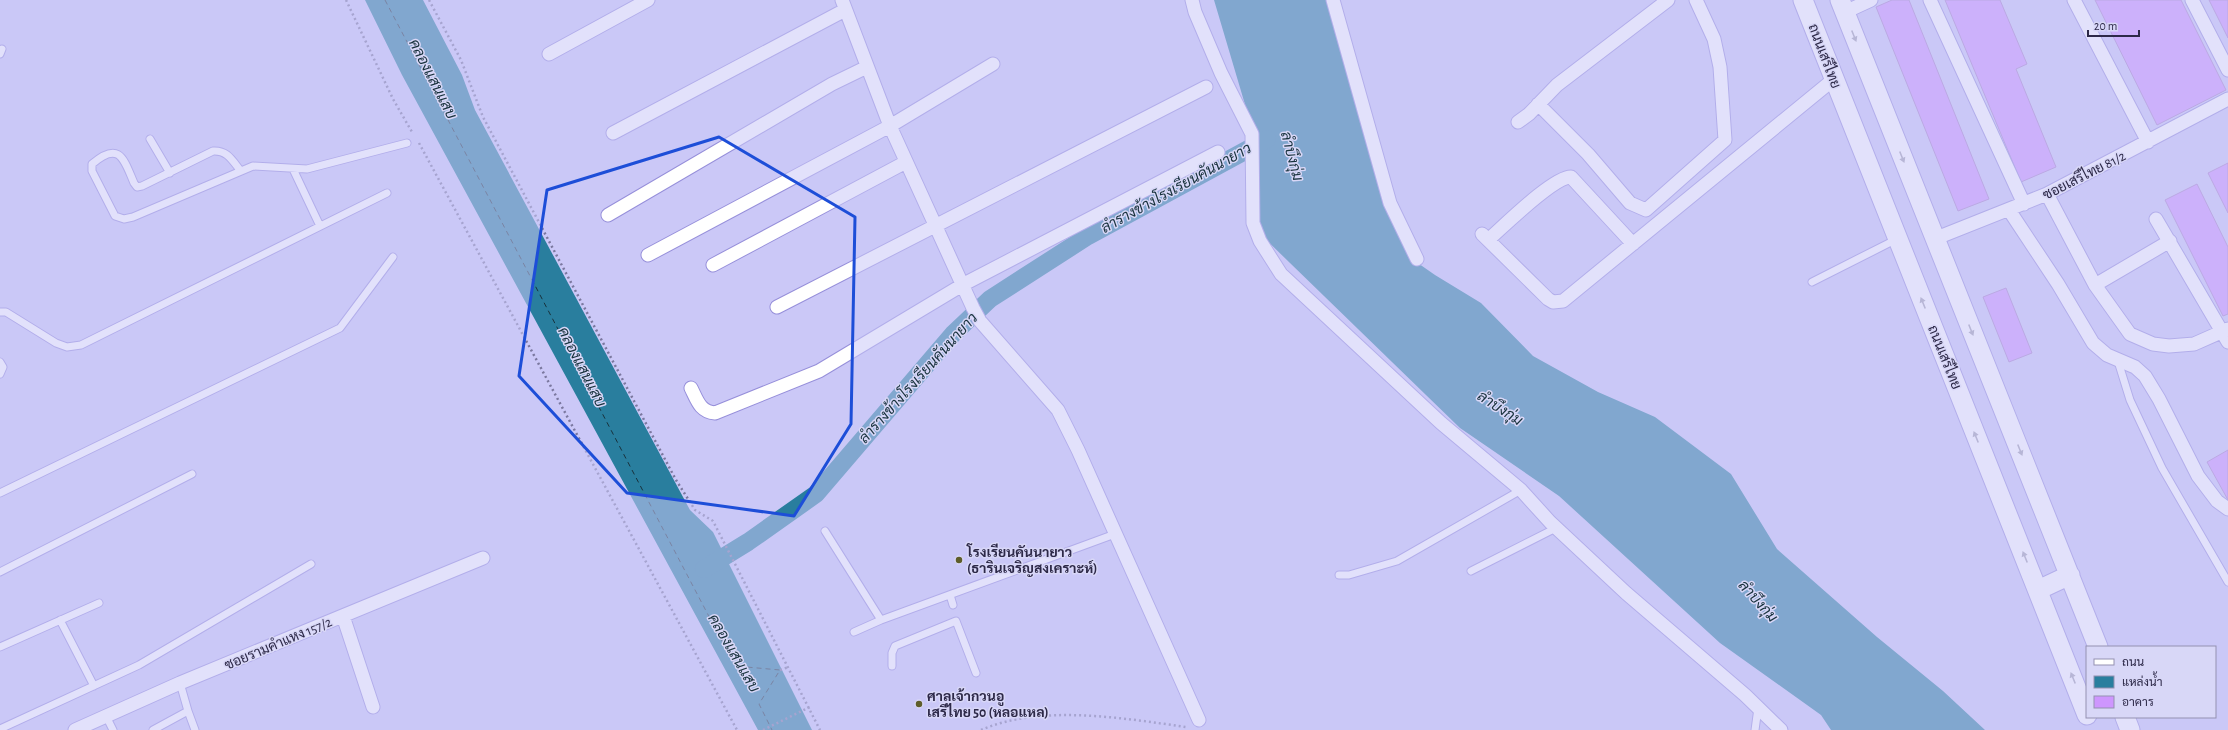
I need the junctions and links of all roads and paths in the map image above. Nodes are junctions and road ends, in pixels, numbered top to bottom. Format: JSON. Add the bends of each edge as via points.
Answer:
{"nodes":[{"id":1,"x":346,"y":0,"type":"edge"},
{"id":2,"x":429,"y":0,"type":"edge"},
{"id":3,"x":648,"y":0,"type":"edge"},
{"id":4,"x":1192,"y":0,"type":"edge"},
{"id":5,"x":1333,"y":0,"type":"edge"},
{"id":6,"x":1668,"y":0,"type":"edge"},
{"id":7,"x":1696,"y":0,"type":"edge"},
{"id":8,"x":1803,"y":0,"type":"edge"},
{"id":9,"x":1871,"y":0,"type":"edge"},
{"id":10,"x":1930,"y":0,"type":"edge"},
{"id":11,"x":2074,"y":0,"type":"edge"},
{"id":12,"x":2192,"y":0,"type":"edge"},
{"id":13,"x":844,"y":5,"type":"edge"},
{"id":14,"x":1842,"y":6,"type":"edge"},
{"id":15,"x":549,"y":54,"type":"dead end"},
{"id":16,"x":993,"y":64,"type":"dead end"},
{"id":17,"x":868,"y":67,"type":"junction"},
{"id":18,"x":2228,"y":70,"type":"edge"},
{"id":19,"x":1834,"y":79,"type":"junction"},
{"id":20,"x":1206,"y":87,"type":"dead end"},
{"id":21,"x":2228,"y":99,"type":"edge"},
{"id":22,"x":1538,"y":104,"type":"junction"},
{"id":23,"x":1518,"y":122,"type":"dead end"},
{"id":24,"x":890,"y":126,"type":"junction"},
{"id":25,"x":613,"y":133,"type":"dead end"},
{"id":26,"x":150,"y":139,"type":"dead end"},
{"id":27,"x":2148,"y":142,"type":"junction"},
{"id":28,"x":406,"y":143,"type":"dead end"},
{"id":29,"x":1218,"y":152,"type":"dead end"},
{"id":30,"x":906,"y":162,"type":"junction"},
{"id":31,"x":293,"y":169,"type":"junction"},
{"id":32,"x":240,"y":170,"type":"junction"},
{"id":33,"x":170,"y":173,"type":"junction"},
{"id":34,"x":387,"y":193,"type":"dead end"},
{"id":35,"x":2047,"y":194,"type":"junction"},
{"id":36,"x":2024,"y":204,"type":"junction"},
{"id":37,"x":2009,"y":210,"type":"junction"},
{"id":38,"x":608,"y":215,"type":"dead end"},
{"id":39,"x":2156,"y":218,"type":"dead end"},
{"id":40,"x":320,"y":226,"type":"junction"},
{"id":41,"x":937,"y":226,"type":"junction"},
{"id":42,"x":1897,"y":239,"type":"junction"},
{"id":43,"x":1934,"y":239,"type":"junction"},
{"id":44,"x":2170,"y":241,"type":"junction"},
{"id":45,"x":1633,"y":244,"type":"junction"},
{"id":46,"x":648,"y":255,"type":"dead end"},
{"id":47,"x":393,"y":257,"type":"dead end"},
{"id":48,"x":1418,"y":259,"type":"dead end"},
{"id":49,"x":713,"y":265,"type":"dead end"},
{"id":50,"x":1812,"y":282,"type":"dead end"},
{"id":51,"x":964,"y":284,"type":"junction"},
{"id":52,"x":2095,"y":285,"type":"junction"},
{"id":53,"x":777,"y":307,"type":"dead end"},
{"id":54,"x":0,"y":312,"type":"edge"},
{"id":55,"x":2226,"y":334,"type":"edge"},
{"id":56,"x":2116,"y":358,"type":"junction"},
{"id":57,"x":0,"y":362,"type":"edge"},
{"id":58,"x":0,"y":374,"type":"edge"},
{"id":59,"x":691,"y":388,"type":"dead end"},
{"id":60,"x":192,"y":474,"type":"dead end"},
{"id":61,"x":1521,"y":490,"type":"junction"},
{"id":62,"x":0,"y":493,"type":"edge"},
{"id":63,"x":2228,"y":509,"type":"edge"},
{"id":64,"x":1556,"y":528,"type":"junction"},
{"id":65,"x":825,"y":532,"type":"dead end"},
{"id":66,"x":1115,"y":534,"type":"junction"},
{"id":67,"x":483,"y":558,"type":"dead end"},
{"id":68,"x":312,"y":564,"type":"dead end"},
{"id":69,"x":1472,"y":571,"type":"dead end"},
{"id":70,"x":0,"y":572,"type":"edge"},
{"id":71,"x":1339,"y":575,"type":"dead end"},
{"id":72,"x":2070,"y":575,"type":"junction"},
{"id":73,"x":2228,"y":582,"type":"edge"},
{"id":74,"x":2038,"y":590,"type":"junction"},
{"id":75,"x":950,"y":594,"type":"junction"},
{"id":76,"x":99,"y":603,"type":"dead end"},
{"id":77,"x":953,"y":605,"type":"dead end"},
{"id":78,"x":343,"y":616,"type":"junction"},
{"id":79,"x":60,"y":620,"type":"junction"},
{"id":80,"x":881,"y":620,"type":"junction"},
{"id":81,"x":854,"y":632,"type":"dead end"},
{"id":82,"x":2098,"y":646,"type":"edge"},
{"id":83,"x":0,"y":647,"type":"edge"},
{"id":84,"x":892,"y":666,"type":"dead end"},
{"id":85,"x":789,"y":667,"type":"junction"},
{"id":86,"x":780,"y":670,"type":"dead end"},
{"id":87,"x":976,"y":673,"type":"dead end"},
{"id":88,"x":180,"y":683,"type":"junction"},
{"id":89,"x":94,"y":686,"type":"junction"},
{"id":90,"x":373,"y":707,"type":"dead end"},
{"id":91,"x":808,"y":707,"type":"junction"},
{"id":92,"x":1758,"y":708,"type":"junction"},
{"id":93,"x":188,"y":711,"type":"junction"},
{"id":94,"x":2086,"y":711,"type":"edge"},
{"id":95,"x":106,"y":716,"type":"junction"},
{"id":96,"x":2089,"y":718,"type":"edge"},
{"id":97,"x":2125,"y":718,"type":"edge"},
{"id":98,"x":1194,"y":724,"type":"joint"},
{"id":99,"x":1181,"y":728,"type":"edge"},
{"id":100,"x":0,"y":729,"type":"edge"},
{"id":101,"x":75,"y":730,"type":"edge"},
{"id":102,"x":113,"y":730,"type":"edge"},
{"id":103,"x":153,"y":730,"type":"edge"},
{"id":104,"x":195,"y":730,"type":"edge"},
{"id":105,"x":737,"y":730,"type":"edge"},
{"id":106,"x":763,"y":730,"type":"edge"},
{"id":107,"x":820,"y":730,"type":"edge"},
{"id":108,"x":981,"y":730,"type":"edge"},
{"id":109,"x":1755,"y":730,"type":"edge"},
{"id":110,"x":1781,"y":730,"type":"edge"},
{"id":111,"x":2093,"y":730,"type":"edge"},
{"id":112,"x":2130,"y":730,"type":"edge"}],
"edges":[{"from":1,"to":105,"type":"path","via":[[393,99]]},
{"from":2,"to":85,"type":"path","via":[[461,60],[483,116],[676,480],[695,510],[713,522]]},
{"from":3,"to":15,"type":"street"},
{"from":4,"to":61,"type":"street","via":[[1222,73],[1252,134],[1253,223],[1260,241],[1281,274],[1441,423]]},
{"from":5,"to":48,"type":"street","via":[[1390,202]]},
{"from":6,"to":22,"type":"street","via":[[1557,85]]},
{"from":7,"to":22,"type":"street","via":[[1714,39],[1720,67],[1725,140],[1646,210],[1630,203],[1588,154]]},
{"from":8,"to":19,"type":"main road","name":"ถนนเสรีไทย"},
{"from":9,"to":14,"type":"street"},
{"from":10,"to":36,"type":"street"},
{"from":11,"to":27,"type":"street"},
{"from":12,"to":18,"type":"street"},
{"from":13,"to":17,"type":"street"},
{"from":13,"to":25,"type":"street"},
{"from":14,"to":43,"type":"main road","one_way":true},
{"from":16,"to":24,"type":"street"},
{"from":17,"to":24,"type":"street"},
{"from":17,"to":38,"type":"street","via":[[832,84]]},
{"from":19,"to":42,"type":"main road","name":"ถนนเสรีไทย"},
{"from":19,"to":45,"type":"street"},
{"from":20,"to":41,"type":"street"},
{"from":21,"to":27,"type":"street","name":"ซอยเสรีไทย 81/2"},
{"from":22,"to":23,"type":"street"},
{"from":24,"to":30,"type":"street"},
{"from":24,"to":46,"type":"street"},
{"from":26,"to":33,"type":"lane"},
{"from":27,"to":35,"type":"street","name":"ซอยเสรีไทย 81/2"},
{"from":28,"to":31,"type":"lane","via":[[307,169]]},
{"from":29,"to":51,"type":"street"},
{"from":30,"to":41,"type":"street"},
{"from":30,"to":49,"type":"street"},
{"from":31,"to":32,"type":"lane","via":[[261,166]]},
{"from":31,"to":40,"type":"lane"},
{"from":32,"to":33,"type":"lane","via":[[226,152],[213,151]]},
{"from":32,"to":33,"type":"lane","via":[[124,219],[115,216],[92,171],[92,164],[107,154],[116,153],[123,157],[137,187]]},
{"from":34,"to":40,"type":"lane"},
{"from":35,"to":36,"type":"street","name":"ซอยเสรีไทย 81/2"},
{"from":35,"to":52,"type":"street"},
{"from":36,"to":37,"type":"street","name":"ซอยเสรีไทย 81/2"},
{"from":37,"to":43,"type":"street","name":"ซอยเสรีไทย 81/2"},
{"from":37,"to":56,"type":"street","via":[[2093,343],[2107,355]]},
{"from":39,"to":44,"type":"street"},
{"from":40,"to":54,"type":"lane","via":[[81,345],[67,347],[56,343],[6,312]]},
{"from":41,"to":51,"type":"street"},
{"from":41,"to":53,"type":"street"},
{"from":42,"to":50,"type":"lane"},
{"from":74,"to":42,"type":"main road","name":"ถนนเสรีไทย","one_way":true},
{"from":43,"to":72,"type":"main road","one_way":true},
{"from":44,"to":52,"type":"street"},
{"from":44,"to":55,"type":"street"},
{"from":45,"to":45,"type":"street","via":[[1567,298],[1556,302],[1548,299],[1485,237],[1552,185],[1571,177]]},
{"from":47,"to":62,"type":"lane","via":[[340,328]]},
{"from":51,"to":59,"type":"street","via":[[819,371],[715,413],[707,413],[701,408]]},
{"from":51,"to":66,"type":"street","via":[[980,321],[1058,410]]},
{"from":52,"to":55,"type":"street","via":[[2130,334],[2147,341],[2169,346],[2194,344]]},
{"from":56,"to":63,"type":"street","via":[[2135,367],[2145,376],[2198,476],[2217,501]]},
{"from":56,"to":73,"type":"lane","via":[[2130,400],[2162,468]]},
{"from":57,"to":58,"type":"lane","via":[[3,367]]},
{"from":60,"to":70,"type":"lane"},
{"from":61,"to":64,"type":"street"},
{"from":61,"to":71,"type":"lane","via":[[1397,561],[1350,575]]},
{"from":64,"to":69,"type":"lane"},
{"from":64,"to":92,"type":"street"},
{"from":65,"to":80,"type":"lane"},
{"from":66,"to":75,"type":"lane"},
{"from":66,"to":98,"type":"street"},
{"from":67,"to":78,"type":"street","name":"ซอยรามคำแหง 157/2"},
{"from":68,"to":89,"type":"lane","via":[[139,665]]},
{"from":72,"to":74,"type":"main road"},
{"from":72,"to":82,"type":"main road"},
{"from":94,"to":74,"type":"main road","name":"ถนนเสรีไทย","one_way":true},
{"from":75,"to":77,"type":"lane"},
{"from":75,"to":80,"type":"lane"},
{"from":76,"to":79,"type":"lane"},
{"from":78,"to":88,"type":"street","name":"ซอยรามคำแหง 157/2"},
{"from":78,"to":90,"type":"street"},
{"from":79,"to":83,"type":"lane"},
{"from":79,"to":89,"type":"lane"},
{"from":80,"to":81,"type":"lane"},
{"from":84,"to":87,"type":"lane","via":[[895,646],[956,619]]},
{"from":85,"to":86,"type":"path"},
{"from":85,"to":91,"type":"path"},
{"from":88,"to":93,"type":"lane"},
{"from":88,"to":95,"type":"street","name":"ซอยรามคำแหง 157/2"},
{"from":89,"to":100,"type":"lane"},
{"from":91,"to":106,"type":"path"},
{"from":91,"to":107,"type":"path"},
{"from":92,"to":109,"type":"lane"},
{"from":92,"to":110,"type":"street"},
{"from":93,"to":103,"type":"lane"},
{"from":93,"to":104,"type":"lane"},
{"from":95,"to":101,"type":"street","name":"ซอยรามคำแหง 157/2"},
{"from":95,"to":102,"type":"lane"},
{"from":96,"to":111,"type":"main road","name":"ถนนเสรีไทย"},
{"from":97,"to":112,"type":"main road"},
{"from":98,"to":99,"type":"path"},
{"from":99,"to":108,"type":"path","via":[[1092,716],[1050,716],[1003,722]]}]}
